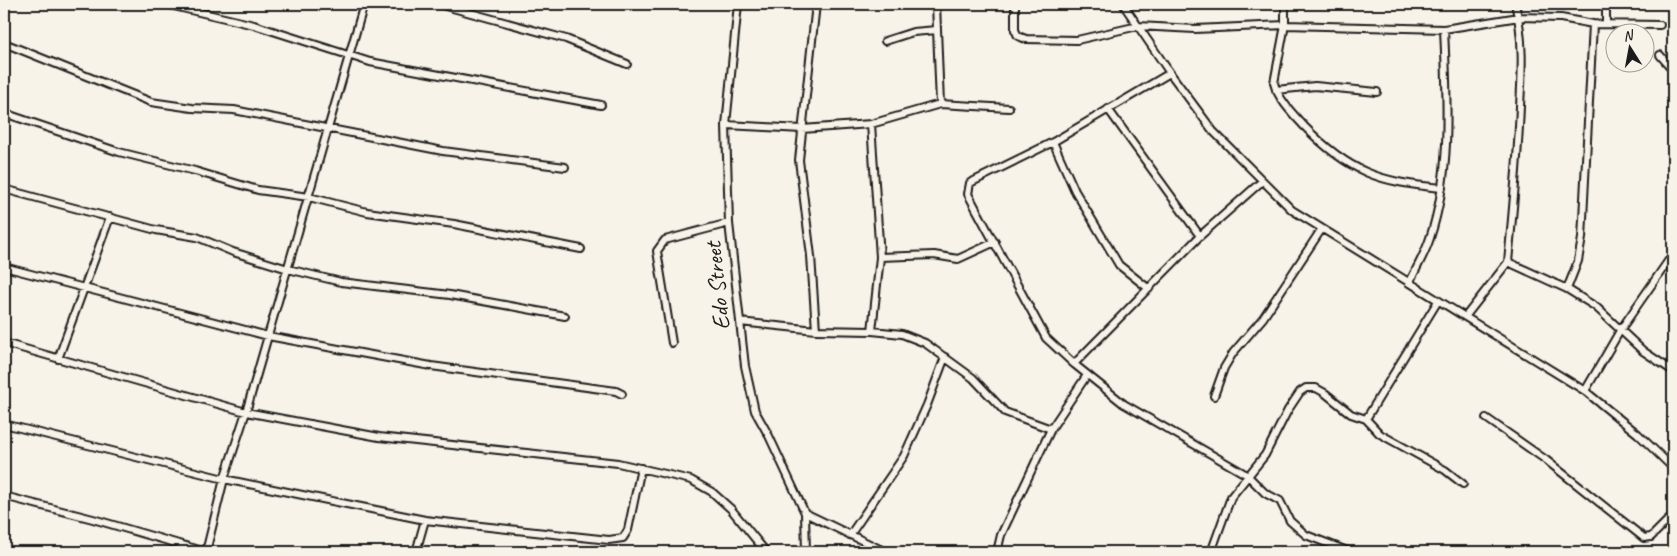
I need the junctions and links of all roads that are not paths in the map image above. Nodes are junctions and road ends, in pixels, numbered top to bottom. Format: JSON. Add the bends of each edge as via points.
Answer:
{"nodes":[{"id":1,"x":5,"y":4,"type":"edge"},
{"id":2,"x":165,"y":4,"type":"edge"},
{"id":3,"x":364,"y":4,"type":"edge"},
{"id":4,"x":438,"y":4,"type":"edge"},
{"id":5,"x":738,"y":4,"type":"edge"},
{"id":6,"x":816,"y":4,"type":"edge"},
{"id":7,"x":936,"y":4,"type":"edge"},
{"id":8,"x":1015,"y":4,"type":"edge"},
{"id":9,"x":1123,"y":4,"type":"edge"},
{"id":10,"x":1285,"y":4,"type":"edge"},
{"id":11,"x":1515,"y":4,"type":"edge"},
{"id":12,"x":1606,"y":4,"type":"edge"},
{"id":13,"x":4,"y":8,"type":"edge"},
{"id":14,"x":1519,"y":17,"type":"junction"},
{"id":15,"x":1606,"y":22,"type":"edge"},
{"id":16,"x":1593,"y":24,"type":"junction"},
{"id":17,"x":1604,"y":24,"type":"edge"},
{"id":18,"x":1285,"y":25,"type":"junction"},
{"id":19,"x":1654,"y":25,"type":"edge"},
{"id":20,"x":1660,"y":25,"type":"dead end"},
{"id":21,"x":1138,"y":26,"type":"junction"},
{"id":22,"x":1444,"y":29,"type":"junction"},
{"id":23,"x":937,"y":30,"type":"junction"},
{"id":24,"x":885,"y":41,"type":"dead end"},
{"id":25,"x":4,"y":43,"type":"edge"},
{"id":26,"x":1660,"y":55,"type":"dead end"},
{"id":27,"x":349,"y":56,"type":"junction"},
{"id":28,"x":627,"y":64,"type":"dead end"},
{"id":29,"x":1673,"y":70,"type":"edge"},
{"id":30,"x":1170,"y":73,"type":"junction"},
{"id":31,"x":1276,"y":90,"type":"junction"},
{"id":32,"x":1376,"y":92,"type":"dead end"},
{"id":33,"x":940,"y":104,"type":"junction"},
{"id":34,"x":602,"y":105,"type":"dead end"},
{"id":35,"x":1009,"y":108,"type":"dead end"},
{"id":36,"x":1108,"y":109,"type":"junction"},
{"id":37,"x":4,"y":113,"type":"edge"},
{"id":38,"x":871,"y":124,"type":"junction"},
{"id":39,"x":726,"y":125,"type":"junction"},
{"id":40,"x":328,"y":129,"type":"junction"},
{"id":41,"x":802,"y":129,"type":"junction"},
{"id":42,"x":1053,"y":142,"type":"junction"},
{"id":43,"x":565,"y":167,"type":"dead end"},
{"id":44,"x":1261,"y":182,"type":"junction"},
{"id":45,"x":1442,"y":188,"type":"junction"},
{"id":46,"x":4,"y":189,"type":"edge"},
{"id":47,"x":309,"y":197,"type":"junction"},
{"id":48,"x":110,"y":217,"type":"junction"},
{"id":49,"x":729,"y":223,"type":"junction"},
{"id":50,"x":1321,"y":230,"type":"junction"},
{"id":51,"x":1200,"y":236,"type":"junction"},
{"id":52,"x":995,"y":242,"type":"junction"},
{"id":53,"x":581,"y":249,"type":"dead end"},
{"id":54,"x":1673,"y":254,"type":"edge"},
{"id":55,"x":880,"y":257,"type":"junction"},
{"id":56,"x":1508,"y":262,"type":"junction"},
{"id":57,"x":4,"y":267,"type":"edge"},
{"id":58,"x":288,"y":269,"type":"junction"},
{"id":59,"x":1409,"y":284,"type":"junction"},
{"id":60,"x":83,"y":287,"type":"junction"},
{"id":61,"x":1149,"y":289,"type":"junction"},
{"id":62,"x":1567,"y":289,"type":"junction"},
{"id":63,"x":1438,"y":301,"type":"junction"},
{"id":64,"x":565,"y":316,"type":"dead end"},
{"id":65,"x":1465,"y":317,"type":"junction"},
{"id":66,"x":740,"y":322,"type":"junction"},
{"id":67,"x":1621,"y":329,"type":"junction"},
{"id":68,"x":816,"y":330,"type":"junction"},
{"id":69,"x":872,"y":330,"type":"junction"},
{"id":70,"x":268,"y":336,"type":"junction"},
{"id":71,"x":4,"y":343,"type":"edge"},
{"id":72,"x":672,"y":343,"type":"dead end"},
{"id":73,"x":945,"y":357,"type":"junction"},
{"id":74,"x":58,"y":359,"type":"junction"},
{"id":75,"x":1074,"y":364,"type":"junction"},
{"id":76,"x":1673,"y":371,"type":"edge"},
{"id":77,"x":1087,"y":374,"type":"junction"},
{"id":78,"x":1585,"y":391,"type":"junction"},
{"id":79,"x":622,"y":394,"type":"dead end"},
{"id":80,"x":1214,"y":396,"type":"dead end"},
{"id":81,"x":246,"y":412,"type":"junction"},
{"id":82,"x":1486,"y":418,"type":"dead end"},
{"id":83,"x":1366,"y":419,"type":"junction"},
{"id":84,"x":4,"y":424,"type":"edge"},
{"id":85,"x":1051,"y":429,"type":"junction"},
{"id":86,"x":641,"y":468,"type":"junction"},
{"id":87,"x":1673,"y":468,"type":"edge"},
{"id":88,"x":1247,"y":475,"type":"junction"},
{"id":89,"x":224,"y":479,"type":"junction"},
{"id":90,"x":1463,"y":484,"type":"dead end"},
{"id":91,"x":4,"y":496,"type":"edge"},
{"id":92,"x":805,"y":513,"type":"junction"},
{"id":93,"x":1673,"y":515,"type":"edge"},
{"id":94,"x":425,"y":520,"type":"junction"},
{"id":95,"x":850,"y":535,"type":"junction"},
{"id":96,"x":1213,"y":547,"type":"dead end"},
{"id":97,"x":206,"y":552,"type":"edge"},
{"id":98,"x":416,"y":552,"type":"edge"},
{"id":99,"x":766,"y":552,"type":"edge"},
{"id":100,"x":806,"y":552,"type":"edge"},
{"id":101,"x":886,"y":552,"type":"edge"},
{"id":102,"x":997,"y":552,"type":"edge"},
{"id":103,"x":1350,"y":552,"type":"edge"}],
"edges":[{"from":1,"to":13,"type":"street"},
{"from":2,"to":27,"type":"street","via":[[254,25]]},
{"from":3,"to":27,"type":"street"},
{"from":4,"to":28,"type":"street","via":[[566,39]]},
{"from":5,"to":39,"type":"street","name":"Edo Street"},
{"from":6,"to":41,"type":"street"},
{"from":7,"to":23,"type":"street"},
{"from":8,"to":21,"type":"street","via":[[1015,30],[1018,36],[1026,39],[1077,40]]},
{"from":9,"to":21,"type":"street"},
{"from":10,"to":18,"type":"street"},
{"from":11,"to":14,"type":"street"},
{"from":12,"to":15,"type":"street"},
{"from":14,"to":16,"type":"street","via":[[1562,18]]},
{"from":14,"to":22,"type":"street"},
{"from":14,"to":56,"type":"street","via":[[1522,76]]},
{"from":16,"to":17,"type":"street"},
{"from":16,"to":62,"type":"street","via":[[1582,238],[1578,261]]},
{"from":18,"to":21,"type":"street","via":[[1196,29]]},
{"from":18,"to":22,"type":"street"},
{"from":18,"to":31,"type":"street","via":[[1274,83]]},
{"from":19,"to":20,"type":"street"},
{"from":21,"to":30,"type":"street"},
{"from":22,"to":45,"type":"street","via":[[1447,108]]},
{"from":23,"to":24,"type":"street","via":[[913,32]]},
{"from":23,"to":33,"type":"street"},
{"from":25,"to":40,"type":"street","via":[[151,102],[234,110]]},
{"from":26,"to":29,"type":"street"},
{"from":27,"to":34,"type":"street","via":[[458,80]]},
{"from":27,"to":40,"type":"street"},
{"from":30,"to":36,"type":"street"},
{"from":30,"to":44,"type":"street","via":[[1212,131]]},
{"from":31,"to":32,"type":"street","via":[[1315,86]]},
{"from":31,"to":45,"type":"street","via":[[1297,118],[1341,160],[1354,168],[1403,184]]},
{"from":33,"to":35,"type":"street"},
{"from":33,"to":38,"type":"street"},
{"from":36,"to":42,"type":"street"},
{"from":36,"to":51,"type":"street"},
{"from":37,"to":47,"type":"street","via":[[119,152],[258,190]]},
{"from":38,"to":41,"type":"street"},
{"from":38,"to":55,"type":"street"},
{"from":39,"to":41,"type":"street"},
{"from":39,"to":49,"type":"street","name":"Edo Street"},
{"from":40,"to":43,"type":"street","via":[[443,151]]},
{"from":40,"to":47,"type":"street"},
{"from":41,"to":68,"type":"street","via":[[799,160]]},
{"from":42,"to":52,"type":"street","via":[[970,183],[968,194]]},
{"from":42,"to":61,"type":"street","via":[[1075,191],[1120,265]]},
{"from":44,"to":50,"type":"street"},
{"from":44,"to":51,"type":"street"},
{"from":45,"to":59,"type":"street","via":[[1430,239]]},
{"from":46,"to":48,"type":"street"},
{"from":47,"to":53,"type":"street","via":[[367,212],[454,224]]},
{"from":47,"to":58,"type":"street"},
{"from":48,"to":58,"type":"street","via":[[197,237]]},
{"from":48,"to":60,"type":"street"},
{"from":49,"to":66,"type":"street","name":"Edo Street"},
{"from":49,"to":72,"type":"street","via":[[665,240],[656,251]]},
{"from":50,"to":59,"type":"street"},
{"from":50,"to":80,"type":"street","via":[[1263,318],[1233,353]]},
{"from":51,"to":61,"type":"street"},
{"from":52,"to":55,"type":"street","via":[[958,259],[934,255]]},
{"from":52,"to":75,"type":"street","via":[[1035,322],[1046,338]]},
{"from":54,"to":67,"type":"street"},
{"from":55,"to":69,"type":"street"},
{"from":56,"to":62,"type":"street"},
{"from":56,"to":65,"type":"street"},
{"from":57,"to":60,"type":"street"},
{"from":58,"to":64,"type":"street","via":[[341,282],[450,295]]},
{"from":58,"to":70,"type":"street"},
{"from":59,"to":63,"type":"street"},
{"from":60,"to":70,"type":"street"},
{"from":60,"to":74,"type":"street"},
{"from":61,"to":75,"type":"street"},
{"from":62,"to":67,"type":"street","via":[[1596,307]]},
{"from":63,"to":65,"type":"street"},
{"from":63,"to":83,"type":"street"},
{"from":65,"to":78,"type":"street"},
{"from":66,"to":68,"type":"street"},
{"from":66,"to":92,"type":"street","name":"Edo Street","via":[[752,405]]},
{"from":67,"to":76,"type":"street","via":[[1643,351]]},
{"from":67,"to":78,"type":"street"},
{"from":68,"to":69,"type":"street"},
{"from":69,"to":73,"type":"street","via":[[902,334],[925,342]]},
{"from":70,"to":79,"type":"street","via":[[431,366]]},
{"from":70,"to":81,"type":"street"},
{"from":71,"to":74,"type":"street"},
{"from":73,"to":85,"type":"street","via":[[973,378],[1005,412]]},
{"from":73,"to":95,"type":"street","via":[[904,456]]},
{"from":74,"to":81,"type":"street"},
{"from":75,"to":77,"type":"street"},
{"from":77,"to":85,"type":"street"},
{"from":77,"to":88,"type":"street","via":[[1124,404]]},
{"from":78,"to":87,"type":"street","via":[[1613,412]]},
{"from":81,"to":86,"type":"street","via":[[379,437]]},
{"from":81,"to":89,"type":"street"},
{"from":82,"to":93,"type":"street","via":[[1546,460],[1644,538],[1651,536]]},
{"from":83,"to":88,"type":"street","via":[[1351,414],[1316,388],[1306,388],[1288,410],[1265,455]]},
{"from":83,"to":90,"type":"street","via":[[1380,434],[1445,470]]},
{"from":84,"to":89,"type":"street"},
{"from":85,"to":102,"type":"street","via":[[1001,535]]},
{"from":86,"to":94,"type":"street","via":[[628,530],[623,538],[617,540]]},
{"from":86,"to":99,"type":"street","via":[[690,480],[712,492],[732,509]]},
{"from":88,"to":96,"type":"street","via":[[1228,504]]},
{"from":88,"to":103,"type":"street","via":[[1264,493],[1280,501],[1290,520],[1306,535]]},
{"from":89,"to":94,"type":"street"},
{"from":89,"to":97,"type":"street"},
{"from":91,"to":97,"type":"street"},
{"from":92,"to":95,"type":"street"},
{"from":92,"to":100,"type":"street","name":"Edo Street"},
{"from":94,"to":98,"type":"street"},
{"from":95,"to":101,"type":"street"}]}
